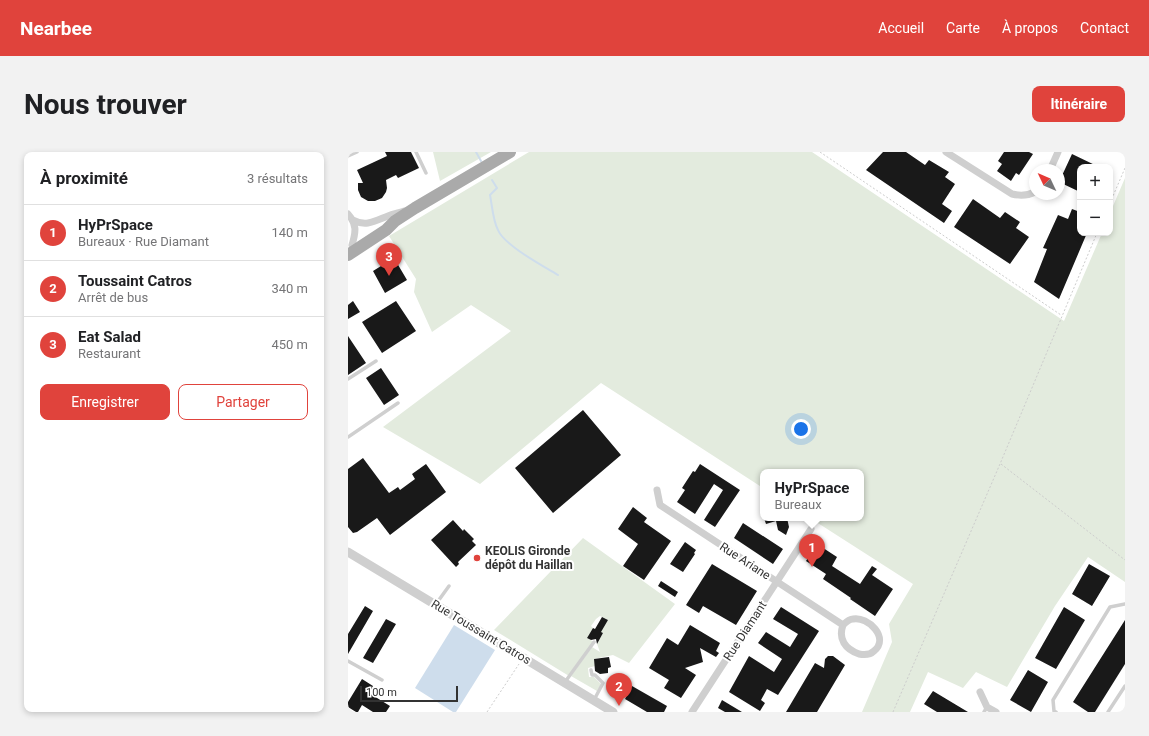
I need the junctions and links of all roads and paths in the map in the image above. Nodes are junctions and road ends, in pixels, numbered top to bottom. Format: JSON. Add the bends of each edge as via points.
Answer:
{"nodes":[{"id":1,"x":357,"y":152,"type":"edge"},
{"id":2,"x":416,"y":152,"type":"edge"},
{"id":3,"x":510,"y":152,"type":"edge"},
{"id":4,"x":820,"y":152,"type":"edge"},
{"id":5,"x":946,"y":152,"type":"edge"},
{"id":6,"x":1058,"y":152,"type":"edge"},
{"id":7,"x":348,"y":156,"type":"edge"},
{"id":8,"x":1053,"y":164,"type":"edge"},
{"id":9,"x":1125,"y":168,"type":"edge"},
{"id":10,"x":426,"y":173,"type":"dead end"},
{"id":11,"x":1029,"y":194,"type":"edge"},
{"id":12,"x":1111,"y":200,"type":"edge"},
{"id":13,"x":415,"y":208,"type":"junction"},
{"id":14,"x":348,"y":214,"type":"edge"},
{"id":15,"x":353,"y":220,"type":"junction"},
{"id":16,"x":1096,"y":236,"type":"edge"},
{"id":17,"x":349,"y":249,"type":"edge"},
{"id":18,"x":1062,"y":315,"type":"junction"},
{"id":19,"x":376,"y":361,"type":"dead end"},
{"id":20,"x":348,"y":379,"type":"edge"},
{"id":21,"x":398,"y":403,"type":"dead end"},
{"id":22,"x":348,"y":438,"type":"edge"},
{"id":23,"x":1000,"y":464,"type":"junction"},
{"id":24,"x":656,"y":490,"type":"dead end"},
{"id":25,"x":811,"y":529,"type":"dead end"},
{"id":26,"x":348,"y":552,"type":"edge"},
{"id":27,"x":1125,"y":560,"type":"edge"},
{"id":28,"x":777,"y":582,"type":"junction"},
{"id":29,"x":449,"y":586,"type":"dead end"},
{"id":30,"x":436,"y":604,"type":"junction"},
{"id":31,"x":1125,"y":604,"type":"edge"},
{"id":32,"x":843,"y":625,"type":"junction"},
{"id":33,"x":594,"y":642,"type":"dead end"},
{"id":34,"x":524,"y":657,"type":"junction"},
{"id":35,"x":348,"y":660,"type":"edge"},
{"id":36,"x":591,"y":670,"type":"dead end"},
{"id":37,"x":382,"y":680,"type":"dead end"},
{"id":38,"x":565,"y":682,"type":"junction"},
{"id":39,"x":1125,"y":686,"type":"edge"},
{"id":40,"x":980,"y":692,"type":"dead end"},
{"id":41,"x":594,"y":700,"type":"junction"},
{"id":42,"x":985,"y":709,"type":"edge"},
{"id":43,"x":487,"y":712,"type":"edge"},
{"id":44,"x":614,"y":712,"type":"edge"},
{"id":45,"x":692,"y":712,"type":"edge"},
{"id":46,"x":893,"y":712,"type":"edge"},
{"id":47,"x":996,"y":712,"type":"edge"},
{"id":48,"x":1056,"y":712,"type":"edge"},
{"id":49,"x":1108,"y":712,"type":"edge"}],
"edges":[{"from":1,"to":7,"type":"lane"},
{"from":2,"to":10,"type":"lane"},
{"from":3,"to":13,"type":"main road"},
{"from":4,"to":18,"type":"path"},
{"from":5,"to":11,"type":"street","via":[[1012,194],[1019,196]]},
{"from":6,"to":8,"type":"street"},
{"from":9,"to":12,"type":"path"},
{"from":13,"to":15,"type":"street","via":[[389,215],[371,224]]},
{"from":13,"to":17,"type":"main road","via":[[386,230]]},
{"from":14,"to":15,"type":"street"},
{"from":15,"to":17,"type":"street","via":[[356,230]]},
{"from":16,"to":18,"type":"path"},
{"from":18,"to":23,"type":"path"},
{"from":19,"to":20,"type":"lane"},
{"from":21,"to":22,"type":"lane"},
{"from":23,"to":27,"type":"path"},
{"from":23,"to":46,"type":"path"},
{"from":24,"to":28,"type":"street","name":"Rue Ariane","via":[[660,505]]},
{"from":25,"to":28,"type":"street","name":"Rue Diamant"},
{"from":26,"to":30,"type":"street","name":"Rue Toussaint Catros"},
{"from":28,"to":32,"type":"street","name":"Rue Ariane"},
{"from":28,"to":45,"type":"street","name":"Rue Diamant"},
{"from":29,"to":30,"type":"lane"},
{"from":30,"to":34,"type":"street","name":"Rue Toussaint Catros"},
{"from":31,"to":48,"type":"lane","via":[[1110,607],[1053,700]]},
{"from":32,"to":32,"type":"street","via":[[854,618],[863,620],[878,632],[878,646],[866,655],[856,652],[842,640],[840,633]]},
{"from":33,"to":38,"type":"lane"},
{"from":34,"to":38,"type":"street","name":"Rue Toussaint Catros"},
{"from":34,"to":43,"type":"path"},
{"from":35,"to":37,"type":"lane"},
{"from":36,"to":41,"type":"lane","via":[[592,675],[603,683]]},
{"from":38,"to":41,"type":"street","name":"Rue Toussaint Catros"},
{"from":39,"to":49,"type":"lane"},
{"from":40,"to":42,"type":"street"},
{"from":41,"to":44,"type":"street","name":"Rue Toussaint Catros"},
{"from":42,"to":47,"type":"street"}]}
